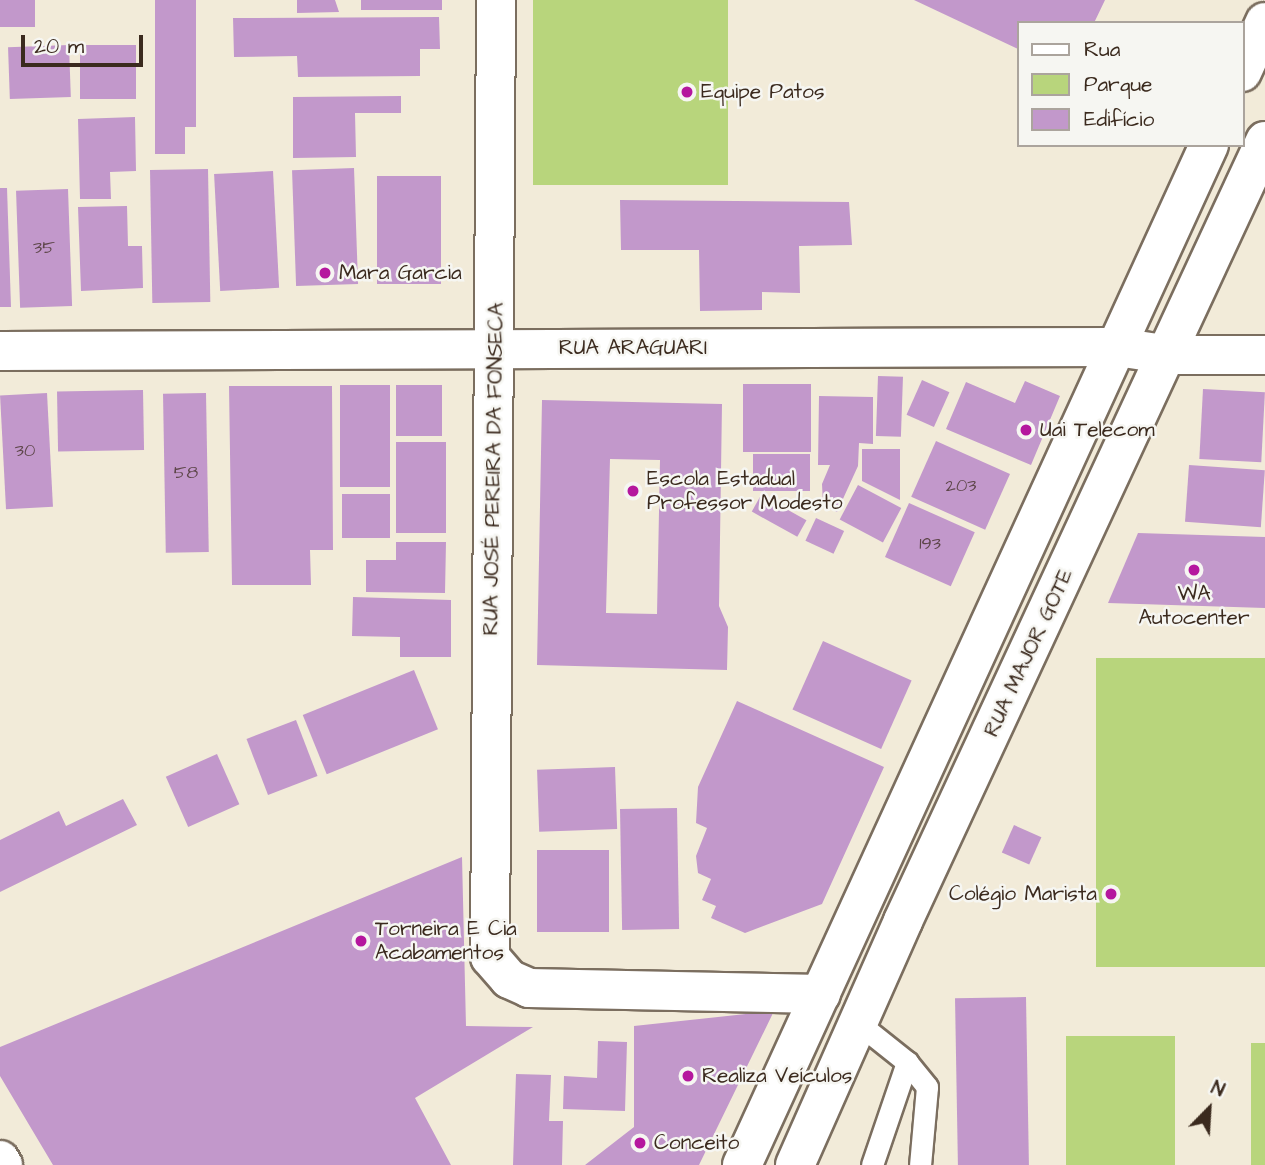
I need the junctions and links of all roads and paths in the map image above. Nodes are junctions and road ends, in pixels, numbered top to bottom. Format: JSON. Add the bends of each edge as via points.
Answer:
{"nodes":[{"id":1,"x":496,"y":0,"type":"edge"},
{"id":2,"x":1265,"y":22,"type":"edge"},
{"id":3,"x":1244,"y":68,"type":"edge"},
{"id":4,"x":1265,"y":141,"type":"edge"},
{"id":5,"x":1208,"y":147,"type":"edge"},
{"id":6,"x":1117,"y":347,"type":"junction"},
{"id":7,"x":495,"y":349,"type":"junction"},
{"id":8,"x":0,"y":351,"type":"edge"},
{"id":9,"x":1170,"y":355,"type":"junction"},
{"id":10,"x":1265,"y":355,"type":"edge"},
{"id":11,"x":821,"y":994,"type":"junction"},
{"id":12,"x":858,"y":1023,"type":"junction"},
{"id":13,"x":907,"y":1062,"type":"junction"},
{"id":14,"x":0,"y":1160,"type":"edge"},
{"id":15,"x":3,"y":1165,"type":"edge"},
{"id":16,"x":742,"y":1165,"type":"edge"},
{"id":17,"x":795,"y":1165,"type":"edge"},
{"id":18,"x":872,"y":1165,"type":"edge"},
{"id":19,"x":920,"y":1165,"type":"edge"}],
"edges":[{"from":1,"to":7,"type":"street","name":"RUA JOSÉ PEREIRA DA FONSECA"},
{"from":2,"to":3,"type":"street"},
{"from":4,"to":9,"type":"street","name":"RUA MAJOR GOTE"},
{"from":5,"to":6,"type":"street"},
{"from":6,"to":7,"type":"street","name":"RUA ARAGUARI"},
{"from":6,"to":9,"type":"street","name":"RUA ARAGUARI"},
{"from":6,"to":11,"type":"street"},
{"from":7,"to":8,"type":"street","name":"RUA ARAGUARI"},
{"from":7,"to":11,"type":"street","name":"RUA JOSÉ PEREIRA DA FONSECA","via":[[488,939],[497,970],[530,988]]},
{"from":9,"to":10,"type":"street","name":"RUA ARAGUARI"},
{"from":9,"to":12,"type":"street","name":"RUA MAJOR GOTE"},
{"from":11,"to":16,"type":"street"},
{"from":12,"to":13,"type":"lane"},
{"from":12,"to":17,"type":"street","name":"RUA MAJOR GOTE"},
{"from":13,"to":18,"type":"lane"},
{"from":13,"to":19,"type":"lane","via":[[927,1087]]},
{"from":14,"to":15,"type":"street"}]}
